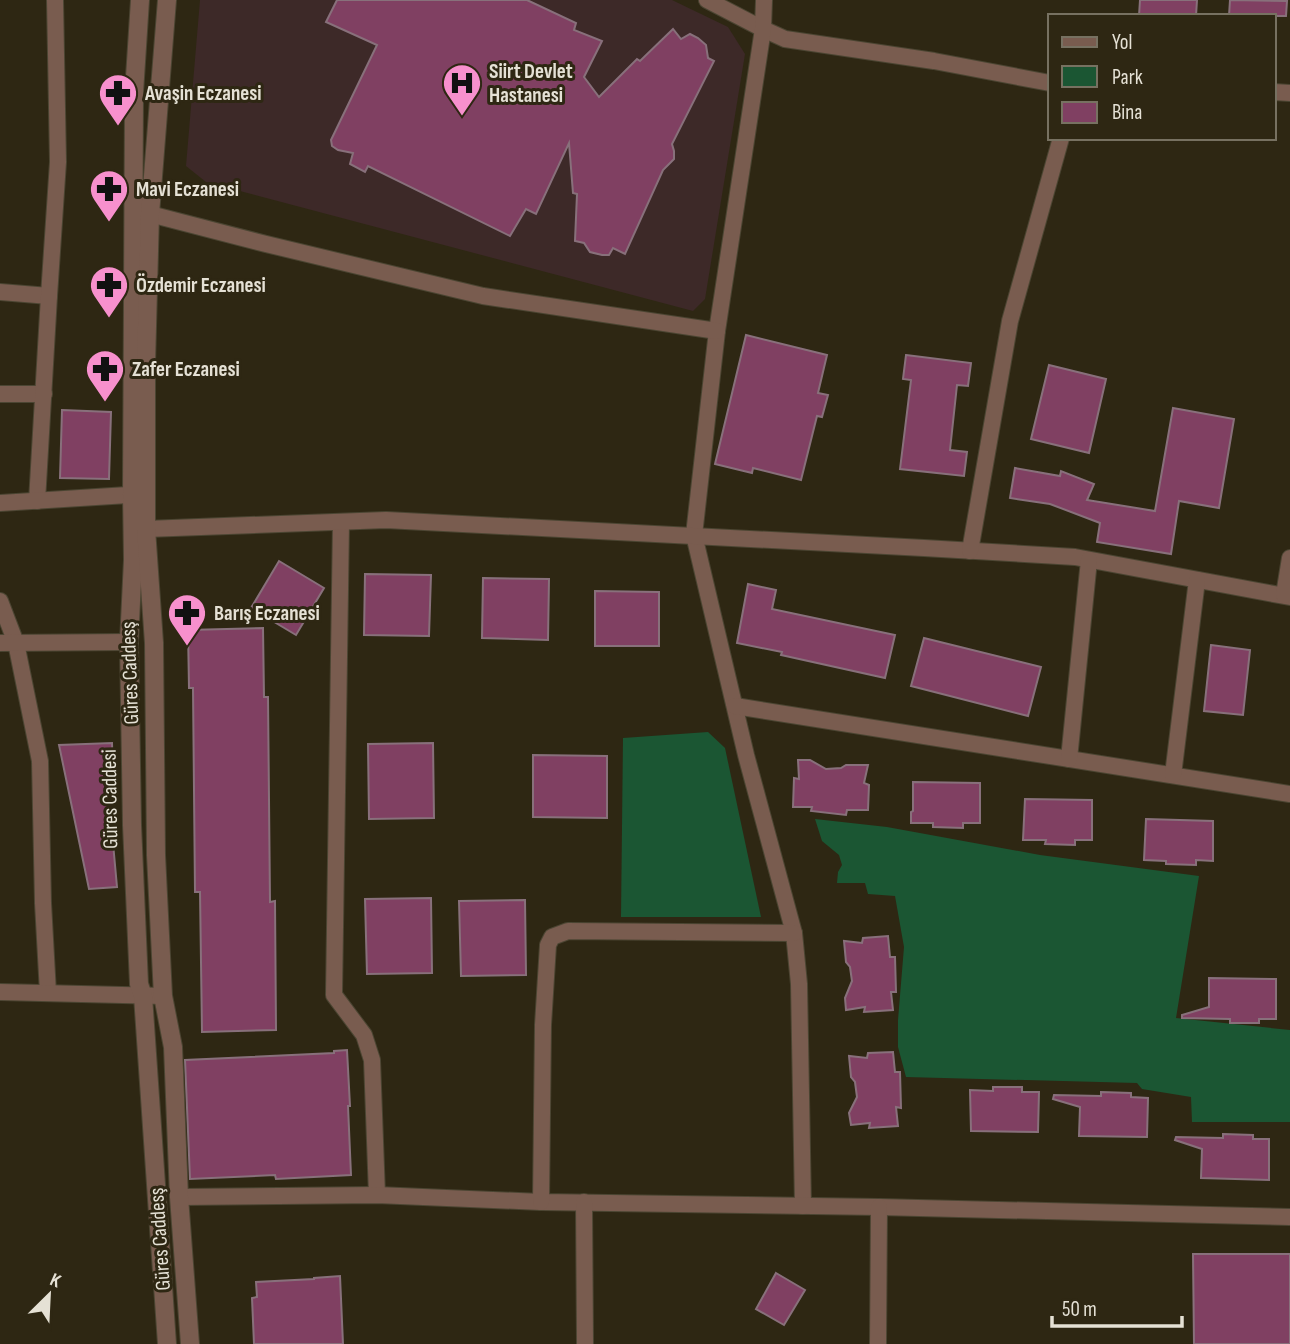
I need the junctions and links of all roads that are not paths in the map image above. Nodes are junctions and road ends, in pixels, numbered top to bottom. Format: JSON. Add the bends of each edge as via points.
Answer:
{"nodes":[{"id":1,"x":55,"y":0,"type":"edge"},
{"id":2,"x":140,"y":0,"type":"edge"},
{"id":3,"x":167,"y":0,"type":"edge"},
{"id":4,"x":707,"y":0,"type":"edge"},
{"id":5,"x":764,"y":0,"type":"edge"},
{"id":6,"x":763,"y":29,"type":"junction"},
{"id":7,"x":1048,"y":83,"type":"edge"},
{"id":8,"x":1060,"y":140,"type":"edge"},
{"id":9,"x":150,"y":214,"type":"junction"},
{"id":10,"x":0,"y":292,"type":"edge"},
{"id":11,"x":49,"y":296,"type":"junction"},
{"id":12,"x":717,"y":331,"type":"junction"},
{"id":13,"x":0,"y":394,"type":"edge"},
{"id":14,"x":44,"y":394,"type":"junction"},
{"id":15,"x":139,"y":494,"type":"junction"},
{"id":16,"x":37,"y":501,"type":"junction"},
{"id":17,"x":0,"y":503,"type":"edge"},
{"id":18,"x":341,"y":522,"type":"junction"},
{"id":19,"x":146,"y":529,"type":"junction"},
{"id":20,"x":694,"y":535,"type":"junction"},
{"id":21,"x":970,"y":551,"type":"junction"},
{"id":22,"x":1290,"y":558,"type":"edge"},
{"id":23,"x":1089,"y":560,"type":"junction"},
{"id":24,"x":1196,"y":580,"type":"junction"},
{"id":25,"x":1287,"y":596,"type":"edge"},
{"id":26,"x":0,"y":601,"type":"edge"},
{"id":27,"x":129,"y":642,"type":"junction"},
{"id":28,"x":8,"y":643,"type":"edge"},
{"id":29,"x":735,"y":706,"type":"junction"},
{"id":30,"x":1069,"y":759,"type":"junction"},
{"id":31,"x":1173,"y":775,"type":"junction"},
{"id":32,"x":1290,"y":794,"type":"edge"},
{"id":33,"x":794,"y":933,"type":"junction"},
{"id":34,"x":0,"y":992,"type":"edge"},
{"id":35,"x":48,"y":993,"type":"junction"},
{"id":36,"x":143,"y":996,"type":"junction"},
{"id":37,"x":163,"y":996,"type":"junction"},
{"id":38,"x":377,"y":1195,"type":"junction"},
{"id":39,"x":179,"y":1197,"type":"junction"},
{"id":40,"x":541,"y":1202,"type":"junction"},
{"id":41,"x":584,"y":1202,"type":"junction"},
{"id":42,"x":803,"y":1206,"type":"junction"},
{"id":43,"x":879,"y":1207,"type":"junction"},
{"id":44,"x":1290,"y":1217,"type":"edge"},
{"id":45,"x":167,"y":1344,"type":"edge"},
{"id":46,"x":190,"y":1344,"type":"edge"},
{"id":47,"x":585,"y":1344,"type":"edge"},
{"id":48,"x":878,"y":1344,"type":"edge"}],
"edges":[{"from":1,"to":11,"type":"street","via":[[58,163]]},
{"from":2,"to":15,"type":"street","name":"Güres Caddesi","via":[[134,93]]},
{"from":3,"to":9,"type":"street","name":"Güres Caddesş"},
{"from":4,"to":6,"type":"street"},
{"from":5,"to":6,"type":"street"},
{"from":6,"to":7,"type":"street","via":[[785,39]]},
{"from":6,"to":12,"type":"street"},
{"from":8,"to":21,"type":"street","via":[[1010,321]]},
{"from":9,"to":12,"type":"street","via":[[483,296]]},
{"from":9,"to":15,"type":"street","name":"Güres Caddesş"},
{"from":10,"to":11,"type":"street"},
{"from":11,"to":14,"type":"street"},
{"from":12,"to":20,"type":"street"},
{"from":13,"to":14,"type":"street"},
{"from":14,"to":16,"type":"street"},
{"from":15,"to":16,"type":"street"},
{"from":15,"to":19,"type":"street","name":"Güres Caddesş"},
{"from":15,"to":27,"type":"street","name":"Güres Caddesi"},
{"from":16,"to":17,"type":"street"},
{"from":18,"to":19,"type":"street"},
{"from":18,"to":20,"type":"street","via":[[386,520]]},
{"from":18,"to":38,"type":"street","via":[[334,995],[364,1035],[372,1060]]},
{"from":19,"to":37,"type":"street","name":"Güres Caddesş","via":[[154,643]]},
{"from":20,"to":21,"type":"street"},
{"from":20,"to":29,"type":"street"},
{"from":21,"to":23,"type":"street"},
{"from":22,"to":25,"type":"street"},
{"from":23,"to":24,"type":"street"},
{"from":23,"to":30,"type":"street"},
{"from":24,"to":25,"type":"street"},
{"from":24,"to":31,"type":"street"},
{"from":26,"to":28,"type":"street"},
{"from":27,"to":28,"type":"street"},
{"from":27,"to":36,"type":"street","name":"Güres Caddesi","via":[[132,825]]},
{"from":28,"to":35,"type":"street","via":[[40,761]]},
{"from":29,"to":30,"type":"street"},
{"from":29,"to":33,"type":"street"},
{"from":30,"to":31,"type":"street"},
{"from":31,"to":32,"type":"street"},
{"from":33,"to":40,"type":"street","via":[[568,931],[552,937],[543,1025]]},
{"from":33,"to":42,"type":"street"},
{"from":34,"to":35,"type":"street"},
{"from":35,"to":36,"type":"street"},
{"from":36,"to":37,"type":"street"},
{"from":36,"to":45,"type":"street","name":"Güres Caddesi"},
{"from":37,"to":39,"type":"street","name":"Güres Caddesş","via":[[173,1047]]},
{"from":38,"to":39,"type":"street"},
{"from":38,"to":40,"type":"street"},
{"from":39,"to":46,"type":"street","name":"Güres Caddesş"},
{"from":40,"to":41,"type":"street"},
{"from":41,"to":42,"type":"street"},
{"from":41,"to":47,"type":"street"},
{"from":42,"to":43,"type":"street"},
{"from":43,"to":44,"type":"street"},
{"from":43,"to":48,"type":"street"}]}
